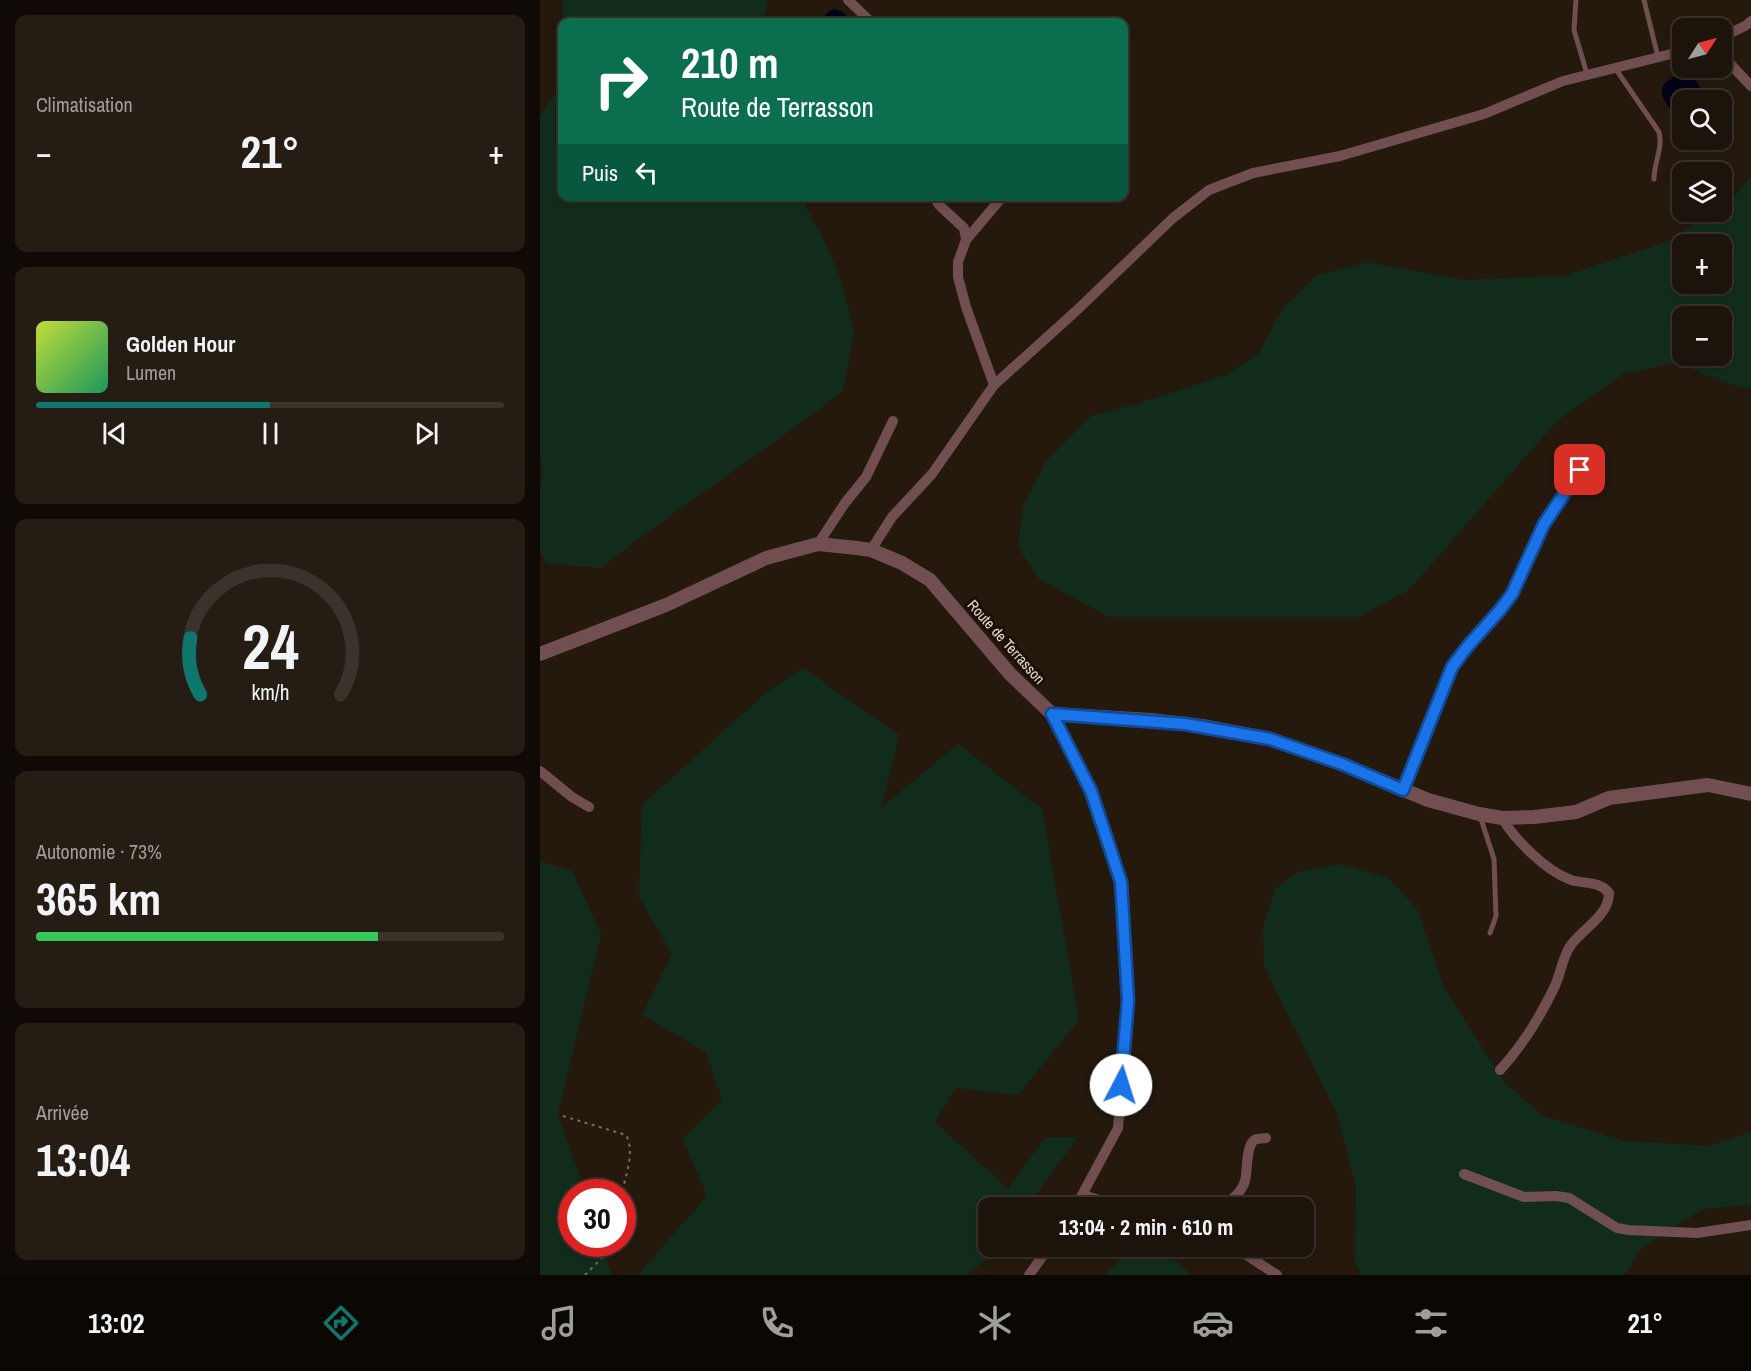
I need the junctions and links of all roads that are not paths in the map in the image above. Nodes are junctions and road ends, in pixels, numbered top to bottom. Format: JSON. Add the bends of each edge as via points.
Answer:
{"nodes":[{"id":1,"x":848,"y":0,"type":"edge"},
{"id":2,"x":1576,"y":0,"type":"edge"},
{"id":3,"x":1644,"y":0,"type":"edge"},
{"id":4,"x":867,"y":18,"type":"edge"},
{"id":5,"x":1751,"y":21,"type":"edge"},
{"id":6,"x":1732,"y":32,"type":"edge"},
{"id":7,"x":1672,"y":54,"type":"edge"},
{"id":8,"x":1658,"y":57,"type":"junction"},
{"id":9,"x":1732,"y":66,"type":"edge"},
{"id":10,"x":1615,"y":68,"type":"junction"},
{"id":11,"x":1587,"y":74,"type":"junction"},
{"id":12,"x":1751,"y":86,"type":"edge"},
{"id":13,"x":1654,"y":179,"type":"dead end"},
{"id":14,"x":937,"y":201,"type":"edge"},
{"id":15,"x":999,"y":201,"type":"edge"},
{"id":16,"x":966,"y":240,"type":"junction"},
{"id":17,"x":994,"y":385,"type":"junction"},
{"id":18,"x":893,"y":421,"type":"dead end"},
{"id":19,"x":1580,"y":470,"type":"dead end"},
{"id":20,"x":818,"y":544,"type":"junction"},
{"id":21,"x":871,"y":550,"type":"junction"},
{"id":22,"x":540,"y":654,"type":"edge"},
{"id":23,"x":1052,"y":714,"type":"junction"},
{"id":24,"x":540,"y":771,"type":"edge"},
{"id":25,"x":1403,"y":790,"type":"junction"},
{"id":26,"x":1751,"y":794,"type":"edge"},
{"id":27,"x":589,"y":807,"type":"dead end"},
{"id":28,"x":1479,"y":814,"type":"junction"},
{"id":29,"x":1502,"y":818,"type":"junction"},
{"id":30,"x":1490,"y":933,"type":"dead end"},
{"id":31,"x":1500,"y":1070,"type":"dead end"},
{"id":32,"x":1266,"y":1138,"type":"dead end"},
{"id":33,"x":1464,"y":1174,"type":"dead end"},
{"id":34,"x":1083,"y":1195,"type":"joint"},
{"id":35,"x":1090,"y":1197,"type":"edge"},
{"id":36,"x":1235,"y":1197,"type":"edge"},
{"id":37,"x":1751,"y":1225,"type":"edge"},
{"id":38,"x":1042,"y":1257,"type":"edge"},
{"id":39,"x":1250,"y":1257,"type":"edge"},
{"id":40,"x":1029,"y":1275,"type":"edge"},
{"id":41,"x":1277,"y":1275,"type":"edge"}],
"edges":[{"from":1,"to":4,"type":"street"},
{"from":2,"to":11,"type":"lane","via":[[1574,30]]},
{"from":3,"to":8,"type":"lane"},
{"from":5,"to":6,"type":"street"},
{"from":7,"to":8,"type":"street"},
{"from":8,"to":10,"type":"street"},
{"from":9,"to":12,"type":"street"},
{"from":10,"to":11,"type":"street"},
{"from":10,"to":13,"type":"lane","via":[[1659,132],[1662,142]]},
{"from":11,"to":17,"type":"street","via":[[1484,114],[1340,156],[1253,173],[1209,190],[1173,218]]},
{"from":14,"to":16,"type":"street","via":[[964,228]]},
{"from":15,"to":16,"type":"street"},
{"from":16,"to":17,"type":"street","via":[[958,262],[958,277]]},
{"from":17,"to":21,"type":"street","via":[[932,474],[892,517]]},
{"from":18,"to":20,"type":"street","via":[[867,477]]},
{"from":19,"to":25,"type":"street","via":[[1544,524],[1512,594],[1452,667]]},
{"from":20,"to":21,"type":"street","name":"Route de Terrasson"},
{"from":20,"to":22,"type":"street","name":"Route de Terrasson","via":[[766,558],[666,605]]},
{"from":21,"to":23,"type":"street","name":"Route de Terrasson","via":[[930,580],[1010,674]]},
{"from":23,"to":25,"type":"street","via":[[1202,726],[1270,739]]},
{"from":23,"to":34,"type":"street","via":[[1091,791],[1121,882],[1128,1000],[1118,1128]]},
{"from":24,"to":27,"type":"street"},
{"from":25,"to":28,"type":"street"},
{"from":26,"to":29,"type":"street","via":[[1708,785],[1609,798],[1575,812]]},
{"from":28,"to":29,"type":"street"},
{"from":28,"to":30,"type":"lane","via":[[1494,859],[1496,916]]},
{"from":29,"to":31,"type":"street","via":[[1522,845],[1556,872],[1570,880],[1600,885],[1609,893],[1609,901],[1571,945],[1533,1026]]},
{"from":32,"to":36,"type":"street","via":[[1252,1143],[1245,1180]]},
{"from":33,"to":37,"type":"street","via":[[1524,1197],[1569,1198],[1617,1228],[1628,1230],[1697,1233]]},
{"from":34,"to":35,"type":"street"},
{"from":38,"to":40,"type":"street"},
{"from":39,"to":41,"type":"street"}]}
